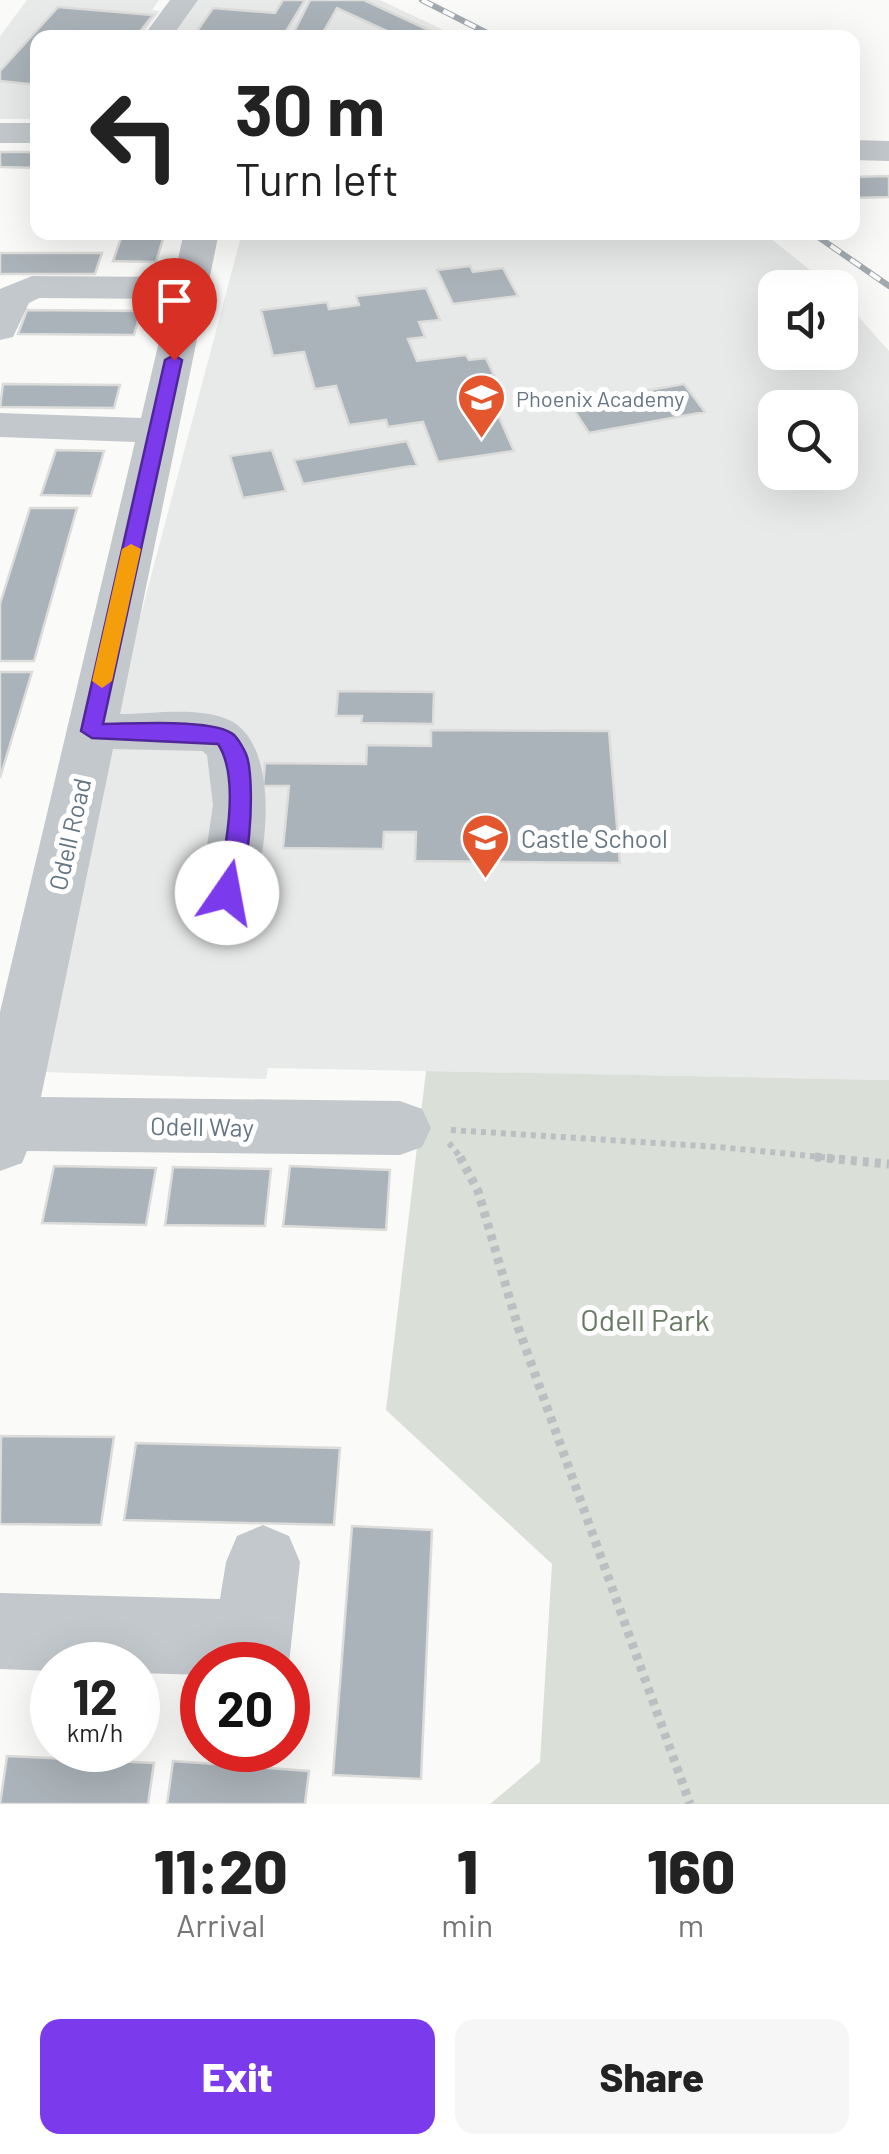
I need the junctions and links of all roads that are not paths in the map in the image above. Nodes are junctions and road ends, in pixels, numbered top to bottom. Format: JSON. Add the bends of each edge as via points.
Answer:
{"nodes":[{"id":1,"x":184,"y":0,"type":"edge"},
{"id":2,"x":162,"y":30,"type":"edge"},
{"id":3,"x":0,"y":133,"type":"edge"},
{"id":4,"x":30,"y":133,"type":"edge"},
{"id":5,"x":860,"y":150,"type":"edge"},
{"id":6,"x":889,"y":152,"type":"edge"},
{"id":7,"x":200,"y":240,"type":"edge"},
{"id":8,"x":190,"y":288,"type":"junction"},
{"id":9,"x":0,"y":329,"type":"edge"},
{"id":10,"x":0,"y":424,"type":"edge"},
{"id":11,"x":158,"y":431,"type":"junction"},
{"id":12,"x":92,"y":731,"type":"junction"},
{"id":13,"x":227,"y":893,"type":"dead end"},
{"id":14,"x":425,"y":1131,"type":"road end"},
{"id":15,"x":2,"y":1134,"type":"edge"},
{"id":16,"x":264,"y":1562,"type":"dead end"},
{"id":17,"x":0,"y":1631,"type":"edge"},
{"id":18,"x":254,"y":1642,"type":"edge"},
{"id":19,"x":180,"y":1646,"type":"edge"}],
"edges":[{"from":1,"to":2,"type":"street"},
{"from":3,"to":4,"type":"street"},
{"from":5,"to":6,"type":"street"},
{"from":7,"to":8,"type":"street","name":"Odell Road"},
{"from":8,"to":9,"type":"street","via":[[32,288],[14,296]]},
{"from":8,"to":11,"type":"street","name":"Odell Road"},
{"from":10,"to":11,"type":"street"},
{"from":11,"to":12,"type":"street","name":"Odell Road"},
{"from":12,"to":13,"type":"street","via":[[225,738],[238,757],[238,842]]},
{"from":12,"to":15,"type":"street","name":"Odell Road"},
{"from":14,"to":15,"type":"street","name":"Odell Way"},
{"from":16,"to":18,"type":"street"},
{"from":17,"to":19,"type":"street"}]}
